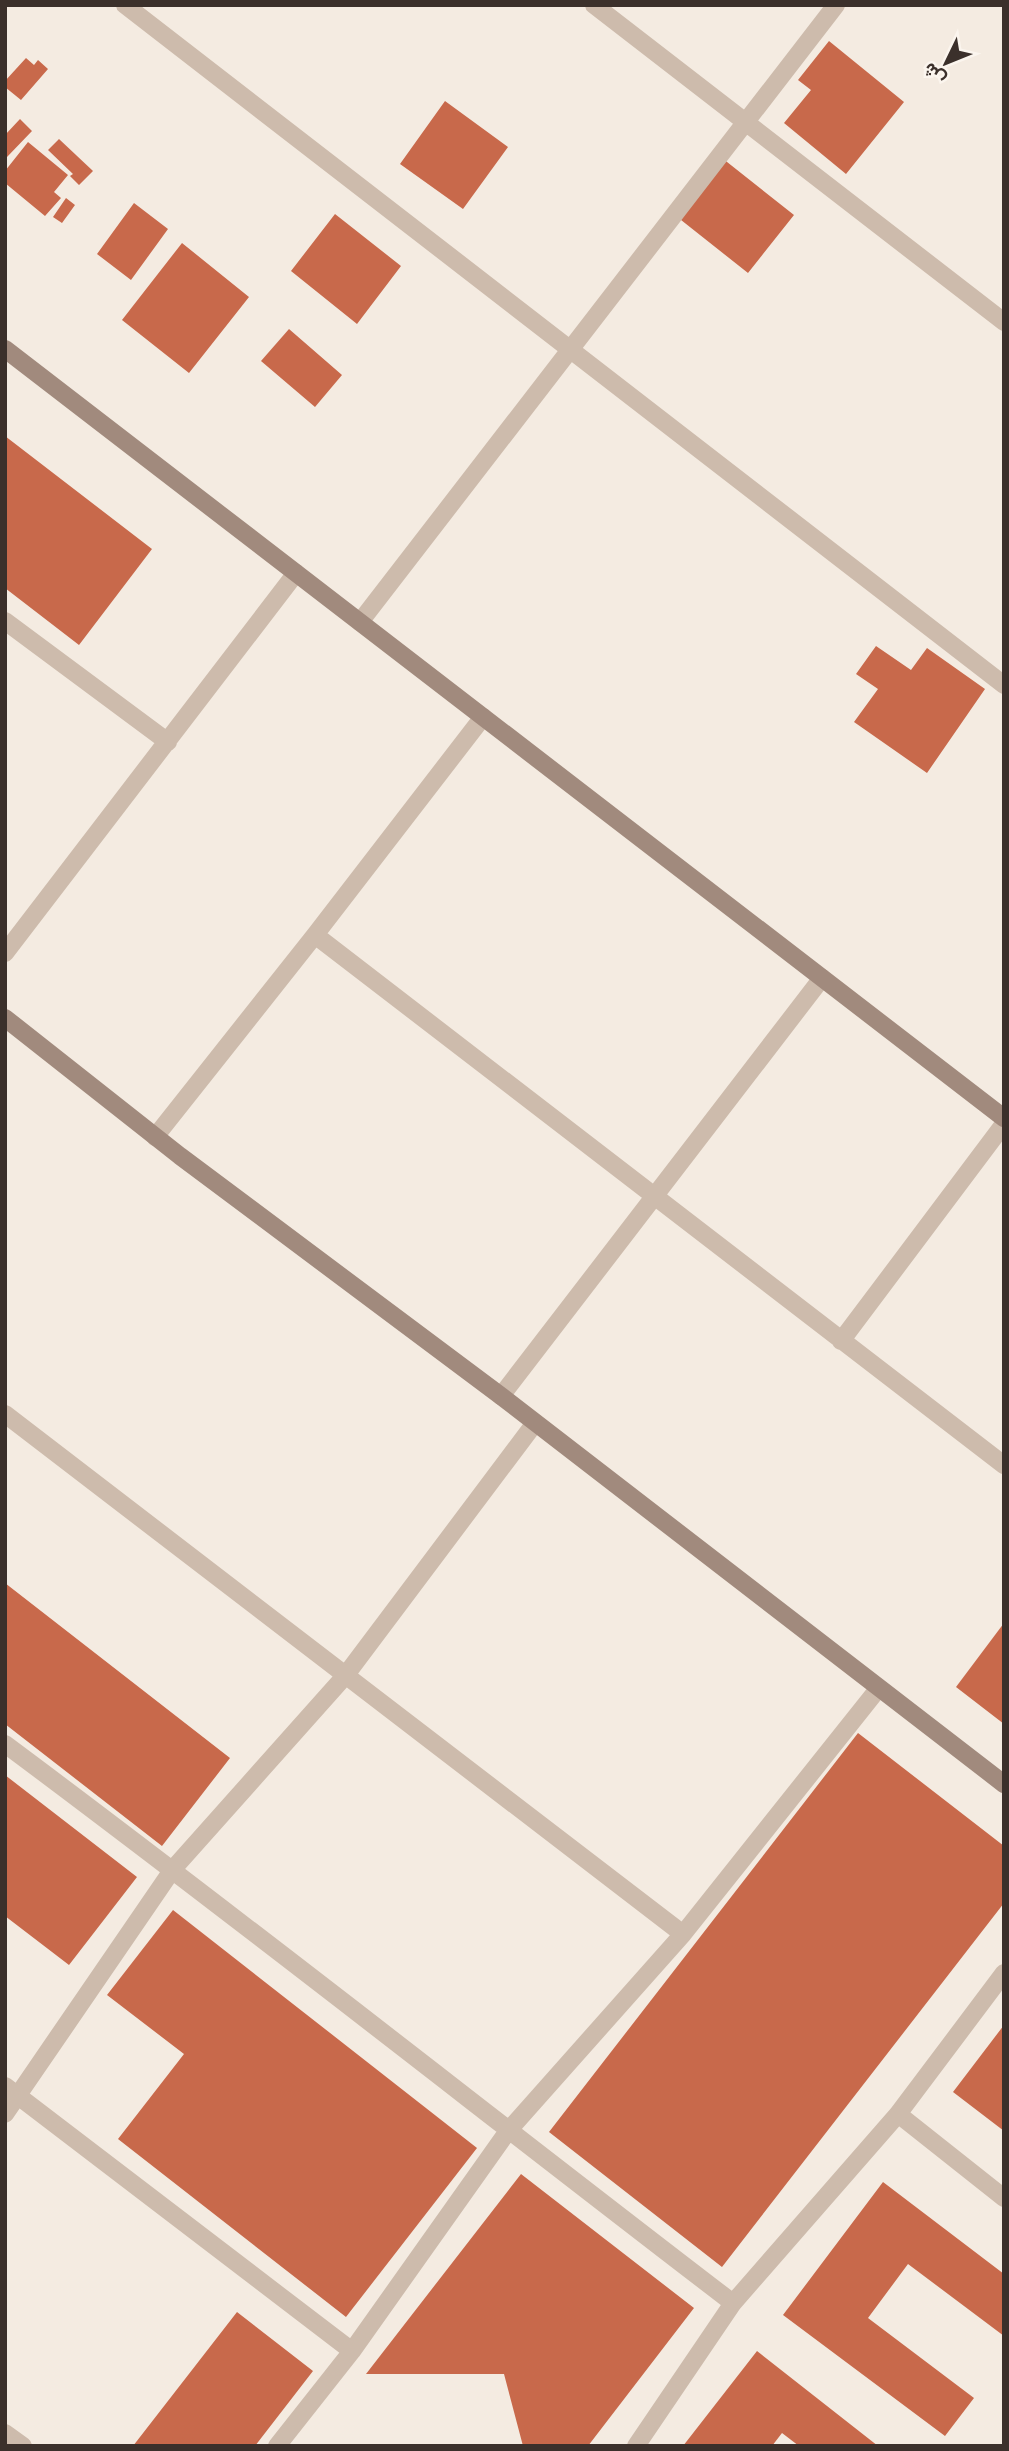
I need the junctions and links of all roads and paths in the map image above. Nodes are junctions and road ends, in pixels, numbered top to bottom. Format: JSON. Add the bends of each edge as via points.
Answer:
{"nodes":[{"id":1,"x":125,"y":5,"type":"edge"},
{"id":2,"x":594,"y":5,"type":"edge"},
{"id":3,"x":836,"y":5,"type":"edge"},
{"id":4,"x":745,"y":122,"type":"junction"},
{"id":5,"x":1004,"y":322,"type":"edge"},
{"id":6,"x":5,"y":349,"type":"edge"},
{"id":7,"x":568,"y":350,"type":"junction"},
{"id":8,"x":296,"y":573,"type":"junction"},
{"id":9,"x":5,"y":621,"type":"edge"},
{"id":10,"x":360,"y":622,"type":"junction"},
{"id":11,"x":1004,"y":685,"type":"edge"},
{"id":12,"x":483,"y":717,"type":"junction"},
{"id":13,"x":168,"y":742,"type":"junction"},
{"id":14,"x":315,"y":935,"type":"junction"},
{"id":15,"x":5,"y":953,"type":"edge"},
{"id":16,"x":822,"y":978,"type":"junction"},
{"id":17,"x":5,"y":1018,"type":"edge"},
{"id":18,"x":1004,"y":1118,"type":"edge"},
{"id":19,"x":1004,"y":1124,"type":"edge"},
{"id":20,"x":155,"y":1137,"type":"junction"},
{"id":21,"x":655,"y":1196,"type":"junction"},
{"id":22,"x":841,"y":1341,"type":"junction"},
{"id":23,"x":501,"y":1396,"type":"junction"},
{"id":24,"x":5,"y":1415,"type":"edge"},
{"id":25,"x":535,"y":1423,"type":"junction"},
{"id":26,"x":1004,"y":1465,"type":"edge"},
{"id":27,"x":345,"y":1676,"type":"junction"},
{"id":28,"x":878,"y":1689,"type":"junction"},
{"id":29,"x":5,"y":1744,"type":"edge"},
{"id":30,"x":1004,"y":1784,"type":"edge"},
{"id":31,"x":173,"y":1869,"type":"junction"},
{"id":32,"x":683,"y":1934,"type":"junction"},
{"id":33,"x":1004,"y":1973,"type":"edge"},
{"id":34,"x":12,"y":2091,"type":"edge"},
{"id":35,"x":5,"y":2114,"type":"edge"},
{"id":36,"x":898,"y":2114,"type":"junction"},
{"id":37,"x":508,"y":2130,"type":"junction"},
{"id":38,"x":1004,"y":2198,"type":"edge"},
{"id":39,"x":733,"y":2303,"type":"junction"},
{"id":40,"x":352,"y":2351,"type":"junction"},
{"id":41,"x":5,"y":2433,"type":"edge"},
{"id":42,"x":23,"y":2446,"type":"edge"},
{"id":43,"x":277,"y":2446,"type":"edge"},
{"id":44,"x":636,"y":2446,"type":"edge"}],
"edges":[{"from":1,"to":7,"type":"street"},
{"from":2,"to":4,"type":"street"},
{"from":3,"to":4,"type":"street"},
{"from":4,"to":5,"type":"street"},
{"from":4,"to":7,"type":"street"},
{"from":6,"to":8,"type":"street"},
{"from":7,"to":10,"type":"street"},
{"from":7,"to":11,"type":"street"},
{"from":8,"to":10,"type":"street"},
{"from":8,"to":13,"type":"street"},
{"from":9,"to":13,"type":"street"},
{"from":10,"to":12,"type":"street"},
{"from":12,"to":14,"type":"street"},
{"from":12,"to":16,"type":"street"},
{"from":13,"to":15,"type":"street"},
{"from":14,"to":20,"type":"street"},
{"from":14,"to":21,"type":"street"},
{"from":16,"to":18,"type":"street"},
{"from":16,"to":21,"type":"street"},
{"from":17,"to":20,"type":"street"},
{"from":19,"to":22,"type":"street"},
{"from":20,"to":23,"type":"street"},
{"from":21,"to":22,"type":"street"},
{"from":21,"to":23,"type":"street"},
{"from":22,"to":26,"type":"street"},
{"from":23,"to":25,"type":"street"},
{"from":24,"to":27,"type":"street"},
{"from":25,"to":27,"type":"street"},
{"from":25,"to":28,"type":"street"},
{"from":27,"to":31,"type":"street"},
{"from":27,"to":32,"type":"street"},
{"from":28,"to":30,"type":"street"},
{"from":28,"to":32,"type":"street"},
{"from":29,"to":31,"type":"street"},
{"from":31,"to":34,"type":"street"},
{"from":31,"to":37,"type":"street"},
{"from":32,"to":37,"type":"street"},
{"from":33,"to":36,"type":"street"},
{"from":34,"to":35,"type":"street"},
{"from":34,"to":40,"type":"street"},
{"from":36,"to":38,"type":"street"},
{"from":36,"to":39,"type":"street"},
{"from":37,"to":39,"type":"street"},
{"from":37,"to":40,"type":"street"},
{"from":39,"to":44,"type":"street"},
{"from":40,"to":43,"type":"street"},
{"from":41,"to":42,"type":"street"}]}
